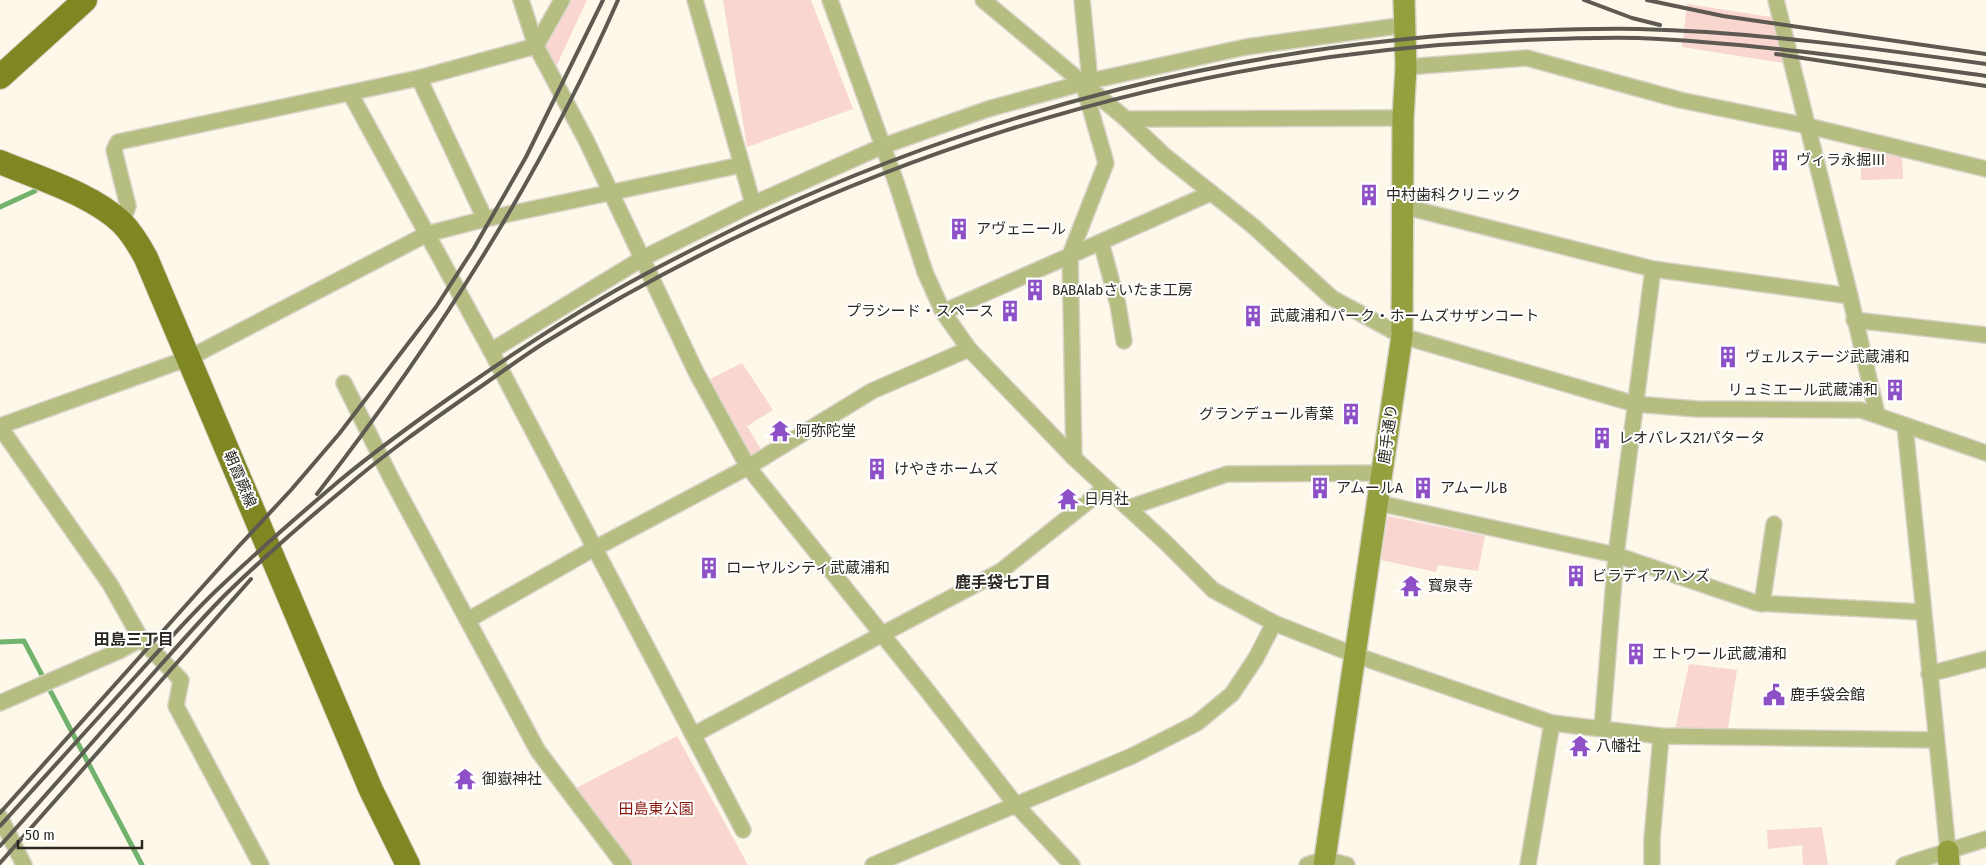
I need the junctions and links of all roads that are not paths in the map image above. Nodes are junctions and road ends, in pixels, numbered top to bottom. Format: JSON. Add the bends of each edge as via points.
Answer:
{"nodes":[{"id":1,"x":85,"y":0,"type":"edge"},
{"id":2,"x":521,"y":0,"type":"edge"},
{"id":3,"x":562,"y":0,"type":"edge"},
{"id":4,"x":695,"y":0,"type":"edge"},
{"id":5,"x":830,"y":0,"type":"edge"},
{"id":6,"x":983,"y":0,"type":"edge"},
{"id":7,"x":1082,"y":0,"type":"edge"},
{"id":8,"x":1404,"y":0,"type":"edge"},
{"id":9,"x":1776,"y":0,"type":"edge"},
{"id":10,"x":1405,"y":25,"type":"junction"},
{"id":11,"x":536,"y":46,"type":"junction"},
{"id":12,"x":1406,"y":67,"type":"junction"},
{"id":13,"x":0,"y":76,"type":"edge"},
{"id":14,"x":419,"y":78,"type":"junction"},
{"id":15,"x":1087,"y":82,"type":"junction"},
{"id":16,"x":350,"y":93,"type":"junction"},
{"id":17,"x":1404,"y":118,"type":"junction"},
{"id":18,"x":1126,"y":119,"type":"junction"},
{"id":19,"x":1808,"y":126,"type":"junction"},
{"id":20,"x":883,"y":146,"type":"junction"},
{"id":21,"x":0,"y":162,"type":"edge"},
{"id":22,"x":741,"y":165,"type":"junction"},
{"id":23,"x":1986,"y":169,"type":"edge"},
{"id":24,"x":1211,"y":192,"type":"junction"},
{"id":25,"x":612,"y":194,"type":"junction"},
{"id":26,"x":753,"y":204,"type":"junction"},
{"id":27,"x":1402,"y":206,"type":"junction"},
{"id":28,"x":485,"y":219,"type":"junction"},
{"id":29,"x":122,"y":222,"type":"junction"},
{"id":30,"x":427,"y":234,"type":"junction"},
{"id":31,"x":1100,"y":242,"type":"junction"},
{"id":32,"x":1070,"y":255,"type":"junction"},
{"id":33,"x":643,"y":258,"type":"junction"},
{"id":34,"x":1653,"y":269,"type":"junction"},
{"id":35,"x":1850,"y":296,"type":"junction"},
{"id":36,"x":943,"y":312,"type":"junction"},
{"id":37,"x":1854,"y":320,"type":"junction"},
{"id":38,"x":1986,"y":335,"type":"edge"},
{"id":39,"x":1402,"y":336,"type":"junction"},
{"id":40,"x":1124,"y":341,"type":"dead end"},
{"id":41,"x":969,"y":349,"type":"junction"},
{"id":42,"x":491,"y":352,"type":"junction"},
{"id":43,"x":189,"y":358,"type":"junction"},
{"id":44,"x":344,"y":383,"type":"dead end"},
{"id":45,"x":1635,"y":404,"type":"junction"},
{"id":46,"x":1877,"y":414,"type":"junction"},
{"id":47,"x":1905,"y":426,"type":"junction"},
{"id":48,"x":0,"y":427,"type":"edge"},
{"id":49,"x":1986,"y":453,"type":"edge"},
{"id":50,"x":1074,"y":458,"type":"junction"},
{"id":51,"x":748,"y":467,"type":"junction"},
{"id":52,"x":1383,"y":473,"type":"junction"},
{"id":53,"x":1106,"y":488,"type":"junction"},
{"id":54,"x":1378,"y":503,"type":"junction"},
{"id":55,"x":1128,"y":508,"type":"junction"},
{"id":56,"x":1774,"y":524,"type":"dead end"},
{"id":57,"x":594,"y":549,"type":"junction"},
{"id":58,"x":1616,"y":555,"type":"junction"},
{"id":59,"x":1762,"y":604,"type":"junction"},
{"id":60,"x":1923,"y":612,"type":"junction"},
{"id":61,"x":468,"y":620,"type":"junction"},
{"id":62,"x":1274,"y":623,"type":"junction"},
{"id":63,"x":881,"y":634,"type":"junction"},
{"id":64,"x":140,"y":639,"type":"junction"},
{"id":65,"x":1355,"y":655,"type":"junction"},
{"id":66,"x":1986,"y":659,"type":"edge"},
{"id":67,"x":1929,"y":674,"type":"junction"},
{"id":68,"x":0,"y":703,"type":"edge"},
{"id":69,"x":1552,"y":723,"type":"junction"},
{"id":70,"x":1602,"y":728,"type":"junction"},
{"id":71,"x":693,"y":735,"type":"junction"},
{"id":72,"x":1661,"y":736,"type":"junction"},
{"id":73,"x":1936,"y":740,"type":"junction"},
{"id":74,"x":1016,"y":805,"type":"junction"},
{"id":75,"x":0,"y":817,"type":"edge"},
{"id":76,"x":743,"y":830,"type":"dead end"},
{"id":77,"x":1986,"y":839,"type":"edge"},
{"id":78,"x":1949,"y":858,"type":"edge"},
{"id":79,"x":1318,"y":863,"type":"edge"},
{"id":80,"x":24,"y":865,"type":"edge"},
{"id":81,"x":261,"y":865,"type":"edge"},
{"id":82,"x":408,"y":865,"type":"edge"},
{"id":83,"x":624,"y":865,"type":"edge"},
{"id":84,"x":873,"y":865,"type":"edge"},
{"id":85,"x":1072,"y":865,"type":"edge"},
{"id":86,"x":1347,"y":865,"type":"edge"},
{"id":87,"x":1528,"y":865,"type":"edge"},
{"id":88,"x":1652,"y":865,"type":"edge"},
{"id":89,"x":1904,"y":865,"type":"edge"}],
"edges":[{"from":1,"to":13,"type":"main road"},
{"from":2,"to":11,"type":"street"},
{"from":3,"to":11,"type":"street"},
{"from":4,"to":22,"type":"street"},
{"from":5,"to":20,"type":"street"},
{"from":6,"to":15,"type":"street"},
{"from":7,"to":15,"type":"street"},
{"from":8,"to":10,"type":"street","name":"鹿手通り"},
{"from":9,"to":19,"type":"street"},
{"from":10,"to":12,"type":"street","name":"鹿手通り"},
{"from":10,"to":15,"type":"street","via":[[1246,47]]},
{"from":11,"to":14,"type":"street"},
{"from":11,"to":25,"type":"street"},
{"from":12,"to":17,"type":"street","name":"鹿手通り"},
{"from":12,"to":19,"type":"street","via":[[1527,58],[1680,100]]},
{"from":14,"to":16,"type":"street"},
{"from":14,"to":28,"type":"street"},
{"from":15,"to":18,"type":"street"},
{"from":15,"to":20,"type":"street","via":[[988,110]]},
{"from":15,"to":32,"type":"street","via":[[1106,164]]},
{"from":16,"to":29,"type":"street","via":[[118,142],[114,150],[128,206]]},
{"from":16,"to":30,"type":"street"},
{"from":17,"to":18,"type":"street"},
{"from":17,"to":27,"type":"street","name":"鹿手通り"},
{"from":18,"to":24,"type":"street","via":[[1164,155]]},
{"from":19,"to":23,"type":"street"},
{"from":19,"to":35,"type":"street"},
{"from":20,"to":26,"type":"street"},
{"from":20,"to":36,"type":"street","via":[[925,272]]},
{"from":21,"to":29,"type":"main road","name":"朝霞蕨線","via":[[87,198]]},
{"from":22,"to":25,"type":"street"},
{"from":22,"to":26,"type":"street"},
{"from":24,"to":31,"type":"street"},
{"from":24,"to":39,"type":"street","via":[[1332,298]]},
{"from":25,"to":28,"type":"street"},
{"from":25,"to":33,"type":"street"},
{"from":26,"to":33,"type":"street"},
{"from":27,"to":34,"type":"street"},
{"from":27,"to":39,"type":"street","name":"鹿手通り"},
{"from":28,"to":30,"type":"street"},
{"from":29,"to":43,"type":"main road","name":"朝霞蕨線","via":[[146,258]]},
{"from":30,"to":42,"type":"street"},
{"from":30,"to":43,"type":"street"},
{"from":31,"to":32,"type":"street"},
{"from":31,"to":40,"type":"street","via":[[1118,305]]},
{"from":32,"to":36,"type":"street"},
{"from":32,"to":50,"type":"street"},
{"from":33,"to":42,"type":"street"},
{"from":33,"to":51,"type":"street","via":[[696,372]]},
{"from":34,"to":35,"type":"street"},
{"from":34,"to":45,"type":"street"},
{"from":35,"to":37,"type":"street"},
{"from":36,"to":41,"type":"street"},
{"from":37,"to":38,"type":"street"},
{"from":37,"to":46,"type":"street"},
{"from":39,"to":45,"type":"street"},
{"from":39,"to":52,"type":"street","name":"鹿手通り"},
{"from":41,"to":50,"type":"street"},
{"from":41,"to":51,"type":"street","via":[[872,392]]},
{"from":42,"to":57,"type":"street"},
{"from":43,"to":48,"type":"street"},
{"from":43,"to":82,"type":"main road","name":"朝霞蕨線","via":[[371,790]]},
{"from":44,"to":61,"type":"street"},
{"from":45,"to":46,"type":"street","via":[[1697,409],[1861,410]]},
{"from":45,"to":58,"type":"street"},
{"from":46,"to":47,"type":"street"},
{"from":47,"to":49,"type":"street"},
{"from":47,"to":60,"type":"street"},
{"from":48,"to":64,"type":"street","via":[[110,584]]},
{"from":50,"to":53,"type":"street"},
{"from":51,"to":57,"type":"street"},
{"from":51,"to":63,"type":"street"},
{"from":52,"to":54,"type":"street","name":"鹿手通り"},
{"from":52,"to":55,"type":"street","via":[[1227,474]]},
{"from":53,"to":55,"type":"street"},
{"from":53,"to":63,"type":"street","via":[[1001,570]]},
{"from":54,"to":58,"type":"street"},
{"from":54,"to":65,"type":"street","name":"鹿手通り"},
{"from":55,"to":62,"type":"street","via":[[1213,590]]},
{"from":56,"to":59,"type":"street"},
{"from":57,"to":61,"type":"street"},
{"from":57,"to":71,"type":"street"},
{"from":58,"to":59,"type":"street"},
{"from":58,"to":70,"type":"street"},
{"from":59,"to":60,"type":"street"},
{"from":60,"to":67,"type":"street"},
{"from":61,"to":83,"type":"street","via":[[538,751]]},
{"from":62,"to":65,"type":"street"},
{"from":62,"to":74,"type":"street","via":[[1232,694],[1196,723],[1132,756]]},
{"from":63,"to":71,"type":"street"},
{"from":63,"to":74,"type":"street"},
{"from":64,"to":68,"type":"street"},
{"from":64,"to":81,"type":"street","via":[[181,680],[176,706]]},
{"from":65,"to":69,"type":"street"},
{"from":65,"to":79,"type":"street","name":"鹿手通り"},
{"from":66,"to":67,"type":"street"},
{"from":67,"to":73,"type":"street"},
{"from":69,"to":70,"type":"street"},
{"from":69,"to":87,"type":"street"},
{"from":70,"to":72,"type":"street"},
{"from":71,"to":76,"type":"street"},
{"from":72,"to":73,"type":"street"},
{"from":72,"to":88,"type":"street"},
{"from":73,"to":78,"type":"street"},
{"from":74,"to":84,"type":"street"},
{"from":74,"to":85,"type":"street"},
{"from":75,"to":80,"type":"street"},
{"from":77,"to":78,"type":"street"},
{"from":78,"to":89,"type":"street"},
{"from":79,"to":86,"type":"street"}]}
